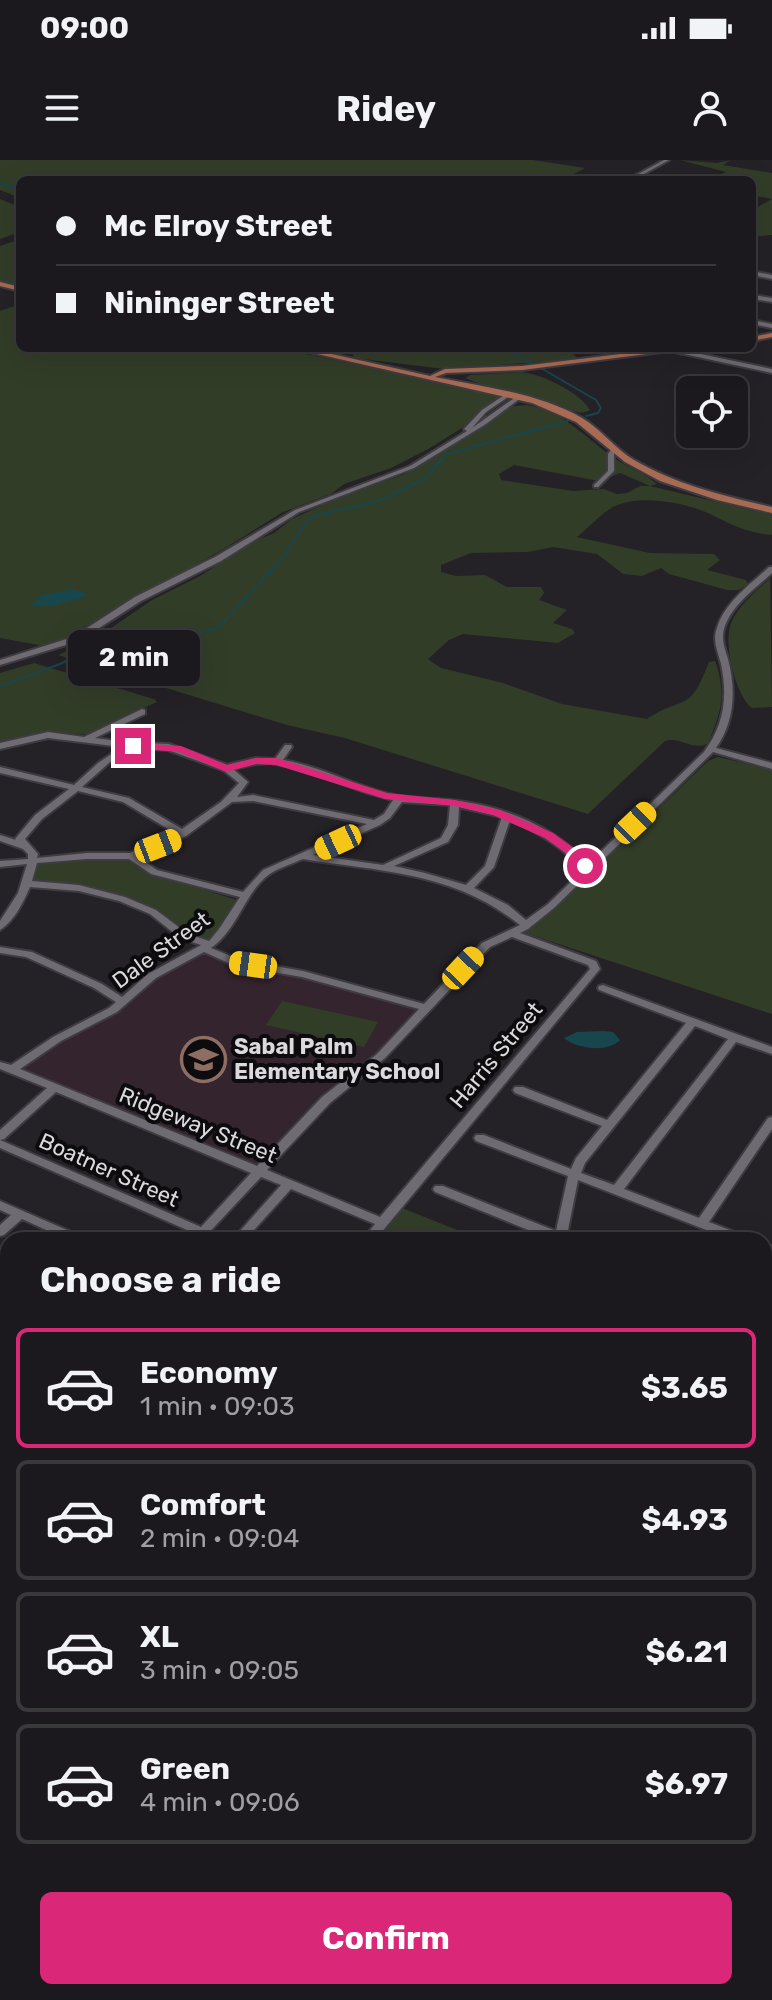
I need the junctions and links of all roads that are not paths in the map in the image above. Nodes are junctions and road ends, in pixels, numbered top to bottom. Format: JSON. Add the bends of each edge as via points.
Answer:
{"nodes":[{"id":1,"x":667,"y":160,"type":"edge"},
{"id":2,"x":637,"y":176,"type":"edge"},
{"id":3,"x":314,"y":352,"type":"edge"},
{"id":4,"x":656,"y":352,"type":"edge"},
{"id":5,"x":682,"y":352,"type":"edge"},
{"id":6,"x":358,"y":361,"type":"junction"},
{"id":7,"x":449,"y":371,"type":"junction"},
{"id":8,"x":772,"y":371,"type":"edge"},
{"id":9,"x":429,"y":377,"type":"junction"},
{"id":10,"x":509,"y":394,"type":"junction"},
{"id":11,"x":519,"y":397,"type":"junction"},
{"id":12,"x":615,"y":448,"type":"junction"},
{"id":13,"x":596,"y":486,"type":"dead end"},
{"id":14,"x":337,"y":494,"type":"junction"},
{"id":15,"x":772,"y":510,"type":"edge"},
{"id":16,"x":772,"y":569,"type":"edge"},
{"id":17,"x":0,"y":666,"type":"edge"},
{"id":18,"x":142,"y":712,"type":"dead end"},
{"id":19,"x":87,"y":739,"type":"junction"},
{"id":20,"x":0,"y":746,"type":"edge"},
{"id":21,"x":131,"y":746,"type":"junction"},
{"id":22,"x":288,"y":747,"type":"dead end"},
{"id":23,"x":712,"y":749,"type":"junction"},
{"id":24,"x":277,"y":762,"type":"junction"},
{"id":25,"x":772,"y":766,"type":"edge"},
{"id":26,"x":226,"y":768,"type":"junction"},
{"id":27,"x":0,"y":770,"type":"edge"},
{"id":28,"x":74,"y":789,"type":"junction"},
{"id":29,"x":399,"y":799,"type":"junction"},
{"id":30,"x":233,"y":800,"type":"junction"},
{"id":31,"x":455,"y":803,"type":"junction"},
{"id":32,"x":507,"y":816,"type":"junction"},
{"id":33,"x":377,"y":823,"type":"junction"},
{"id":34,"x":183,"y":834,"type":"junction"},
{"id":35,"x":0,"y":838,"type":"edge"},
{"id":36,"x":24,"y":846,"type":"junction"},
{"id":37,"x":131,"y":856,"type":"junction"},
{"id":38,"x":304,"y":857,"type":"junction"},
{"id":39,"x":33,"y":860,"type":"junction"},
{"id":40,"x":0,"y":864,"type":"edge"},
{"id":41,"x":387,"y":867,"type":"junction"},
{"id":42,"x":588,"y":870,"type":"junction"},
{"id":43,"x":27,"y":884,"type":"junction"},
{"id":44,"x":467,"y":890,"type":"junction"},
{"id":45,"x":246,"y":896,"type":"junction"},
{"id":46,"x":526,"y":925,"type":"junction"},
{"id":47,"x":0,"y":927,"type":"edge"},
{"id":48,"x":511,"y":933,"type":"junction"},
{"id":49,"x":206,"y":946,"type":"junction"},
{"id":50,"x":0,"y":950,"type":"edge"},
{"id":51,"x":603,"y":988,"type":"dead end"},
{"id":52,"x":123,"y":1002,"type":"junction"},
{"id":53,"x":426,"y":1008,"type":"junction"},
{"id":54,"x":693,"y":1021,"type":"junction"},
{"id":55,"x":734,"y":1038,"type":"junction"},
{"id":56,"x":772,"y":1051,"type":"edge"},
{"id":57,"x":6,"y":1068,"type":"edge"},
{"id":58,"x":54,"y":1088,"type":"junction"},
{"id":59,"x":519,"y":1090,"type":"dead end"},
{"id":60,"x":772,"y":1121,"type":"edge"},
{"id":61,"x":609,"y":1125,"type":"junction"},
{"id":62,"x":0,"y":1136,"type":"edge"},
{"id":63,"x":480,"y":1138,"type":"dead end"},
{"id":64,"x":0,"y":1144,"type":"edge"},
{"id":65,"x":258,"y":1172,"type":"junction"},
{"id":66,"x":572,"y":1174,"type":"junction"},
{"id":67,"x":289,"y":1184,"type":"junction"},
{"id":68,"x":439,"y":1189,"type":"dead end"},
{"id":69,"x":616,"y":1191,"type":"junction"},
{"id":70,"x":0,"y":1205,"type":"edge"},
{"id":71,"x":20,"y":1214,"type":"junction"},
{"id":72,"x":381,"y":1222,"type":"junction"},
{"id":73,"x":701,"y":1224,"type":"junction"},
{"id":74,"x":0,"y":1232,"type":"edge"},
{"id":75,"x":61,"y":1232,"type":"edge"},
{"id":76,"x":190,"y":1232,"type":"edge"},
{"id":77,"x":203,"y":1232,"type":"edge"},
{"id":78,"x":245,"y":1232,"type":"edge"},
{"id":79,"x":374,"y":1232,"type":"edge"},
{"id":80,"x":545,"y":1232,"type":"edge"},
{"id":81,"x":563,"y":1232,"type":"edge"},
{"id":82,"x":722,"y":1232,"type":"edge"}],
"edges":[{"from":1,"to":2,"type":"street"},
{"from":3,"to":6,"type":"main road"},
{"from":4,"to":7,"type":"main road"},
{"from":5,"to":8,"type":"street"},
{"from":6,"to":7,"type":"main road"},
{"from":6,"to":9,"type":"main road"},
{"from":7,"to":9,"type":"main road"},
{"from":9,"to":10,"type":"main road"},
{"from":10,"to":11,"type":"main road"},
{"from":10,"to":14,"type":"street","via":[[443,444]]},
{"from":11,"to":12,"type":"main road","via":[[579,420]]},
{"from":11,"to":14,"type":"street","via":[[412,467]]},
{"from":12,"to":13,"type":"street","via":[[611,471]]},
{"from":12,"to":15,"type":"main road","via":[[675,484]]},
{"from":14,"to":17,"type":"street","via":[[293,513],[84,642]]},
{"from":16,"to":23,"type":"street","via":[[721,625],[729,710]]},
{"from":18,"to":19,"type":"street"},
{"from":19,"to":20,"type":"street","via":[[48,735]]},
{"from":19,"to":21,"type":"street"},
{"from":21,"to":26,"type":"street","via":[[181,749]]},
{"from":21,"to":28,"type":"street","via":[[99,762]]},
{"from":22,"to":24,"type":"street"},
{"from":23,"to":25,"type":"street"},
{"from":23,"to":42,"type":"street"},
{"from":24,"to":26,"type":"street"},
{"from":24,"to":29,"type":"street"},
{"from":26,"to":30,"type":"street","via":[[244,782]]},
{"from":27,"to":28,"type":"street"},
{"from":28,"to":34,"type":"street","via":[[126,800]]},
{"from":28,"to":36,"type":"street","via":[[37,817],[20,839]]},
{"from":29,"to":31,"type":"street"},
{"from":29,"to":33,"type":"street","name":"Dale Street"},
{"from":30,"to":33,"type":"street","via":[[253,798]]},
{"from":30,"to":34,"type":"street"},
{"from":31,"to":32,"type":"street"},
{"from":31,"to":41,"type":"street","via":[[445,840]]},
{"from":32,"to":42,"type":"street","via":[[549,836]]},
{"from":32,"to":44,"type":"street","via":[[489,867]]},
{"from":33,"to":38,"type":"street","name":"Dale Street"},
{"from":34,"to":37,"type":"street"},
{"from":35,"to":36,"type":"street"},
{"from":36,"to":39,"type":"street"},
{"from":37,"to":39,"type":"street"},
{"from":37,"to":45,"type":"street","via":[[154,872]]},
{"from":38,"to":41,"type":"street"},
{"from":38,"to":45,"type":"street","name":"Dale Street","via":[[271,869]]},
{"from":39,"to":40,"type":"street"},
{"from":39,"to":43,"type":"street"},
{"from":41,"to":44,"type":"street"},
{"from":42,"to":46,"type":"street"},
{"from":43,"to":47,"type":"street"},
{"from":43,"to":49,"type":"street","via":[[79,888],[122,899]]},
{"from":44,"to":46,"type":"street","via":[[512,911]]},
{"from":45,"to":49,"type":"street","name":"Dale Street"},
{"from":46,"to":48,"type":"street"},
{"from":48,"to":53,"type":"street","via":[[486,945]]},
{"from":48,"to":72,"type":"street","name":"Harris Street","via":[[592,963],[595,969]]},
{"from":49,"to":52,"type":"street","name":"Dale Street","via":[[152,976]]},
{"from":49,"to":53,"type":"street","via":[[237,963],[315,977]]},
{"from":50,"to":52,"type":"street","via":[[28,954]]},
{"from":51,"to":54,"type":"street"},
{"from":52,"to":57,"type":"street","name":"Dale Street"},
{"from":53,"to":65,"type":"street","via":[[381,1056],[326,1100]]},
{"from":54,"to":55,"type":"street"},
{"from":54,"to":61,"type":"street"},
{"from":55,"to":56,"type":"street"},
{"from":55,"to":69,"type":"street"},
{"from":57,"to":58,"type":"street","name":"Ridgeway Street"},
{"from":58,"to":62,"type":"street"},
{"from":58,"to":65,"type":"street","name":"Ridgeway Street"},
{"from":59,"to":61,"type":"street"},
{"from":60,"to":73,"type":"street"},
{"from":61,"to":66,"type":"street"},
{"from":63,"to":66,"type":"street"},
{"from":64,"to":76,"type":"street","name":"Boatner Street"},
{"from":65,"to":67,"type":"street","name":"Ridgeway Street"},
{"from":65,"to":77,"type":"street"},
{"from":66,"to":69,"type":"street"},
{"from":66,"to":81,"type":"street"},
{"from":67,"to":72,"type":"street","name":"Ridgeway Street"},
{"from":67,"to":78,"type":"street"},
{"from":68,"to":80,"type":"street"},
{"from":69,"to":73,"type":"street"},
{"from":70,"to":71,"type":"street"},
{"from":71,"to":74,"type":"street"},
{"from":71,"to":75,"type":"street"},
{"from":72,"to":79,"type":"street","name":"Harris Street"},
{"from":73,"to":82,"type":"street"}]}
